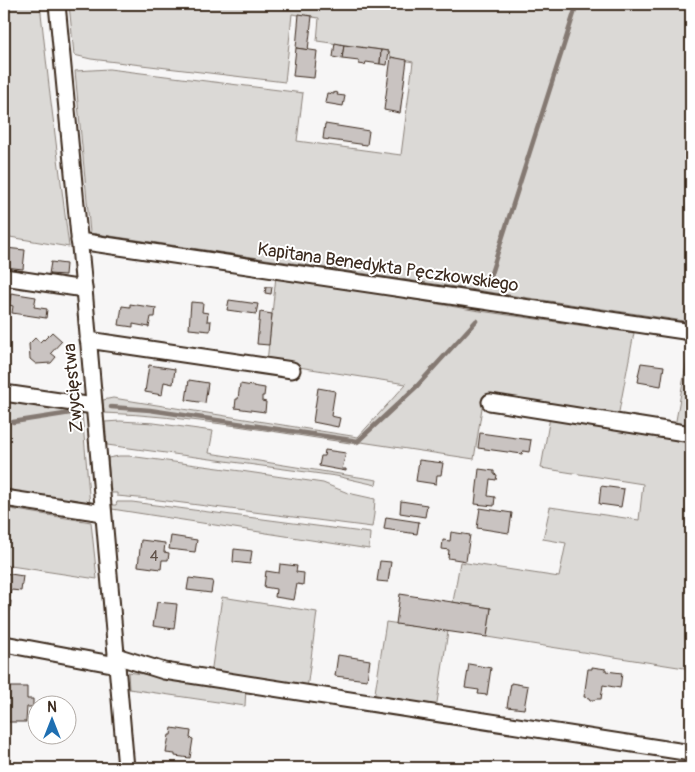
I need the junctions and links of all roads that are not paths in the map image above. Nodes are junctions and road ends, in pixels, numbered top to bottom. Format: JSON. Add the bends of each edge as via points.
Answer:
{"nodes":[{"id":1,"x":56,"y":4,"type":"edge"},
{"id":2,"x":79,"y":241,"type":"junction"},
{"id":3,"x":4,"y":277,"type":"edge"},
{"id":4,"x":84,"y":289,"type":"junction"},
{"id":5,"x":691,"y":332,"type":"edge"},
{"id":6,"x":88,"y":340,"type":"junction"},
{"id":7,"x":292,"y":370,"type":"dead end"},
{"id":8,"x":4,"y":393,"type":"edge"},
{"id":9,"x":490,"y":402,"type":"dead end"},
{"id":10,"x":94,"y":406,"type":"junction"},
{"id":11,"x":691,"y":434,"type":"edge"},
{"id":12,"x":4,"y":498,"type":"edge"},
{"id":13,"x":103,"y":513,"type":"junction"},
{"id":14,"x":10,"y":646,"type":"dead end"},
{"id":15,"x":116,"y":660,"type":"junction"},
{"id":16,"x":691,"y":753,"type":"edge"},
{"id":17,"x":126,"y":768,"type":"edge"}],
"edges":[{"from":1,"to":2,"type":"street","name":"Zwycięstwa"},
{"from":2,"to":4,"type":"street","name":"Zwycięstwa"},
{"from":2,"to":5,"type":"street","name":"Kapitana Benedykta Pęczkowskiego"},
{"from":3,"to":4,"type":"street"},
{"from":4,"to":6,"type":"street","name":"Zwycięstwa"},
{"from":6,"to":7,"type":"street"},
{"from":6,"to":10,"type":"street","name":"Zwycięstwa"},
{"from":8,"to":10,"type":"street"},
{"from":9,"to":11,"type":"street"},
{"from":10,"to":13,"type":"street","name":"Zwycięstwa"},
{"from":12,"to":13,"type":"street"},
{"from":13,"to":15,"type":"street","name":"Zwycięstwa"},
{"from":14,"to":15,"type":"street"},
{"from":15,"to":16,"type":"street","via":[[164,672]]},
{"from":15,"to":17,"type":"street","name":"Zwycięstwa"}]}
